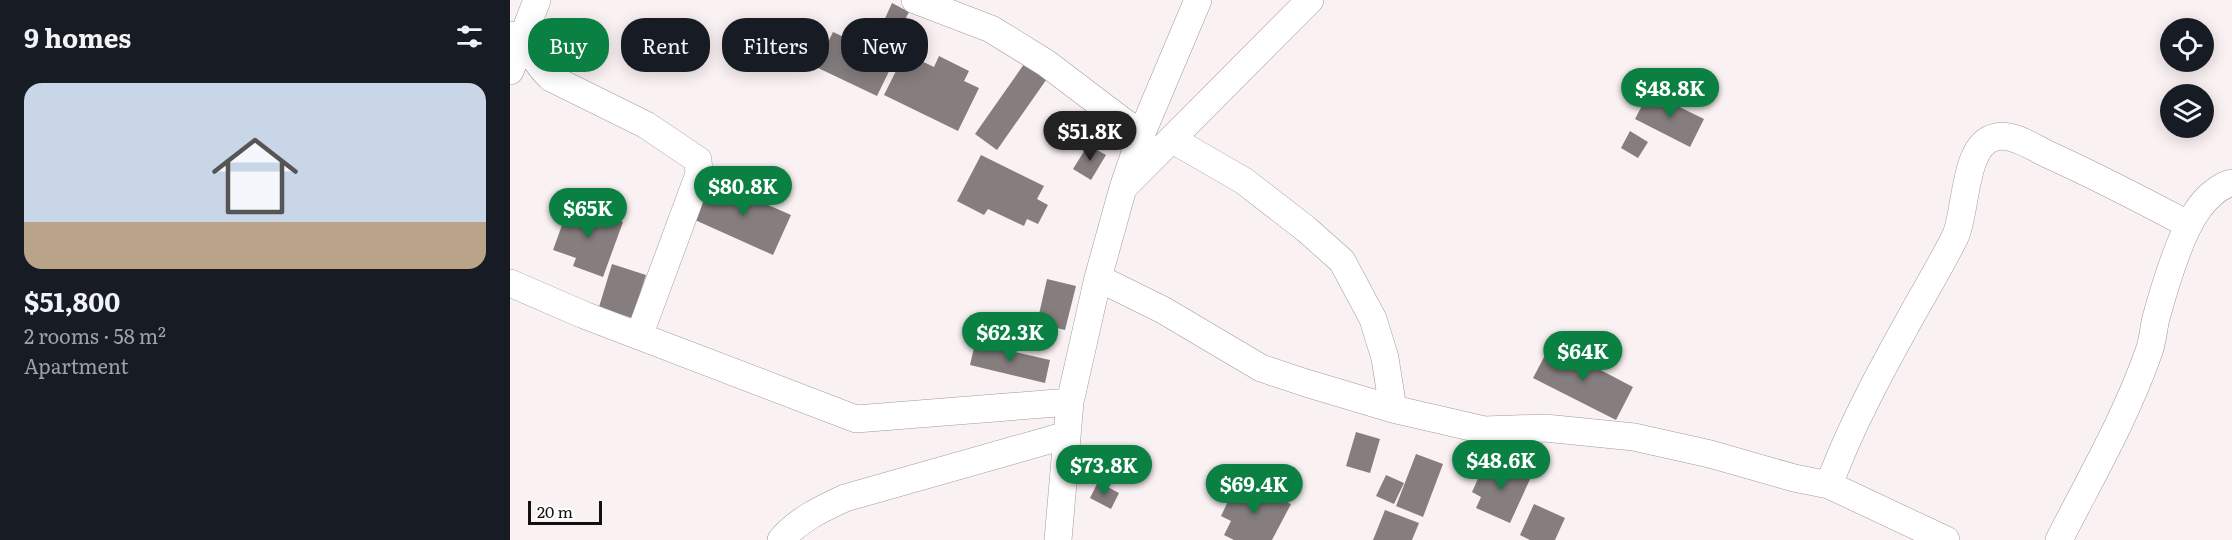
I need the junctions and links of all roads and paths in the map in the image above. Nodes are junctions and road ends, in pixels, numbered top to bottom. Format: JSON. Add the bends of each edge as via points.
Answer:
{"nodes":[{"id":1,"x":537,"y":0,"type":"edge"},
{"id":2,"x":915,"y":0,"type":"edge"},
{"id":3,"x":1198,"y":0,"type":"edge"},
{"id":4,"x":1310,"y":0,"type":"edge"},
{"id":5,"x":516,"y":37,"type":"edge"},
{"id":6,"x":510,"y":71,"type":"edge"},
{"id":7,"x":1142,"y":135,"type":"junction"},
{"id":8,"x":1173,"y":140,"type":"junction"},
{"id":9,"x":2232,"y":183,"type":"edge"},
{"id":10,"x":1123,"y":188,"type":"junction"},
{"id":11,"x":2189,"y":225,"type":"junction"},
{"id":12,"x":1098,"y":278,"type":"junction"},
{"id":13,"x":510,"y":283,"type":"edge"},
{"id":14,"x":639,"y":336,"type":"junction"},
{"id":15,"x":1070,"y":402,"type":"junction"},
{"id":16,"x":1393,"y":409,"type":"junction"},
{"id":17,"x":1067,"y":435,"type":"junction"},
{"id":18,"x":1829,"y":485,"type":"junction"},
{"id":19,"x":781,"y":540,"type":"edge"},
{"id":20,"x":1058,"y":540,"type":"edge"},
{"id":21,"x":1946,"y":540,"type":"edge"},
{"id":22,"x":2059,"y":540,"type":"edge"}],
"edges":[{"from":1,"to":5,"type":"street"},
{"from":2,"to":7,"type":"street","via":[[1000,34],[1046,63]]},
{"from":3,"to":7,"type":"street"},
{"from":4,"to":8,"type":"street"},
{"from":5,"to":6,"type":"street"},
{"from":5,"to":14,"type":"street","via":[[551,78],[646,124],[698,160],[699,174]]},
{"from":7,"to":10,"type":"street"},
{"from":8,"to":10,"type":"street"},
{"from":8,"to":16,"type":"street","via":[[1245,181],[1342,261],[1373,319],[1385,358]]},
{"from":9,"to":11,"type":"street","via":[[2214,193]]},
{"from":10,"to":12,"type":"street"},
{"from":11,"to":18,"type":"street","via":[[2104,179],[2014,139],[1996,136],[1986,141],[1977,150],[1967,180],[1955,236],[1902,331]]},
{"from":11,"to":22,"type":"street","via":[[2156,317],[2149,352],[2120,420]]},
{"from":12,"to":15,"type":"street"},
{"from":12,"to":16,"type":"street","via":[[1163,310],[1261,368]]},
{"from":13,"to":14,"type":"street"},
{"from":14,"to":15,"type":"street","via":[[856,419]]},
{"from":15,"to":17,"type":"street"},
{"from":16,"to":18,"type":"street","via":[[1484,430],[1545,428],[1634,437]]},
{"from":17,"to":19,"type":"street","via":[[845,498],[815,511]]},
{"from":17,"to":20,"type":"street"},
{"from":18,"to":21,"type":"street"}]}
